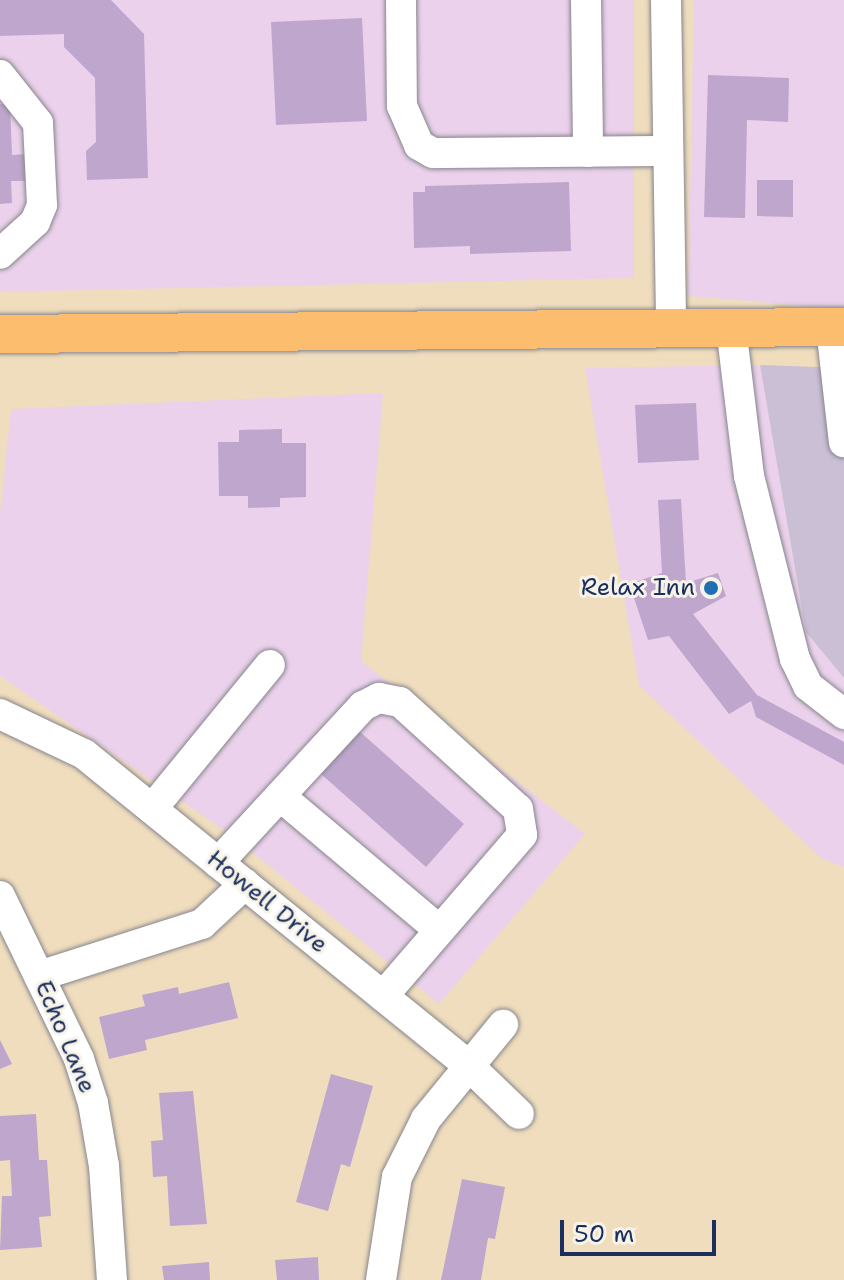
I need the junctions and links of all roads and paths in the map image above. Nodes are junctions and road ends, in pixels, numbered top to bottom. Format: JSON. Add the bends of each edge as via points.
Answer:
{"nodes":[{"id":1,"x":401,"y":0,"type":"edge"},
{"id":2,"x":586,"y":0,"type":"edge"},
{"id":3,"x":666,"y":0,"type":"edge"},
{"id":4,"x":0,"y":75,"type":"edge"},
{"id":5,"x":668,"y":151,"type":"junction"},
{"id":6,"x":588,"y":152,"type":"junction"},
{"id":7,"x":0,"y":254,"type":"edge"},
{"id":8,"x":671,"y":327,"type":"junction"},
{"id":9,"x":731,"y":327,"type":"junction"},
{"id":10,"x":837,"y":327,"type":"edge"},
{"id":11,"x":0,"y":334,"type":"edge"},
{"id":12,"x":844,"y":442,"type":"edge"},
{"id":13,"x":270,"y":665,"type":"dead end"},
{"id":14,"x":844,"y":714,"type":"edge"},
{"id":15,"x":1,"y":719,"type":"edge"},
{"id":16,"x":280,"y":796,"type":"junction"},
{"id":17,"x":152,"y":809,"type":"junction"},
{"id":18,"x":218,"y":863,"type":"junction"},
{"id":19,"x":245,"y":884,"type":"junction"},
{"id":20,"x":0,"y":896,"type":"edge"},
{"id":21,"x":438,"y":929,"type":"junction"},
{"id":22,"x":39,"y":976,"type":"junction"},
{"id":23,"x":383,"y":996,"type":"junction"},
{"id":24,"x":503,"y":1025,"type":"dead end"},
{"id":25,"x":467,"y":1064,"type":"junction"},
{"id":26,"x":519,"y":1114,"type":"dead end"},
{"id":27,"x":112,"y":1280,"type":"edge"},
{"id":28,"x":381,"y":1280,"type":"edge"}],
"edges":[{"from":1,"to":6,"type":"street","via":[[402,106],[419,145],[433,153]]},
{"from":2,"to":6,"type":"street"},
{"from":3,"to":5,"type":"street"},
{"from":4,"to":7,"type":"street","via":[[38,123],[42,205],[35,222]]},
{"from":5,"to":6,"type":"street"},
{"from":5,"to":8,"type":"street"},
{"from":8,"to":9,"type":"main road"},
{"from":8,"to":11,"type":"main road"},
{"from":9,"to":10,"type":"main road"},
{"from":9,"to":14,"type":"street","via":[[749,476],[795,659],[808,686]]},
{"from":10,"to":12,"type":"street"},
{"from":13,"to":17,"type":"street"},
{"from":15,"to":17,"type":"street","name":"Howell Drive","via":[[84,754]]},
{"from":16,"to":18,"type":"street"},
{"from":16,"to":21,"type":"street"},
{"from":16,"to":21,"type":"street","via":[[363,706],[379,698],[400,702],[518,809],[522,821],[522,835],[514,847]]},
{"from":17,"to":18,"type":"street","name":"Howell Drive"},
{"from":18,"to":19,"type":"street","name":"Howell Drive"},
{"from":19,"to":22,"type":"street","via":[[202,924]]},
{"from":19,"to":23,"type":"street","name":"Howell Drive"},
{"from":20,"to":22,"type":"street","name":"Echo Lane"},
{"from":21,"to":23,"type":"street"},
{"from":22,"to":27,"type":"street","name":"Echo Lane","via":[[79,1059],[93,1103],[104,1166]]},
{"from":23,"to":25,"type":"street","name":"Howell Drive"},
{"from":24,"to":25,"type":"street"},
{"from":25,"to":26,"type":"street","name":"Howell Drive"},
{"from":25,"to":28,"type":"street","via":[[426,1119],[397,1177]]}]}
